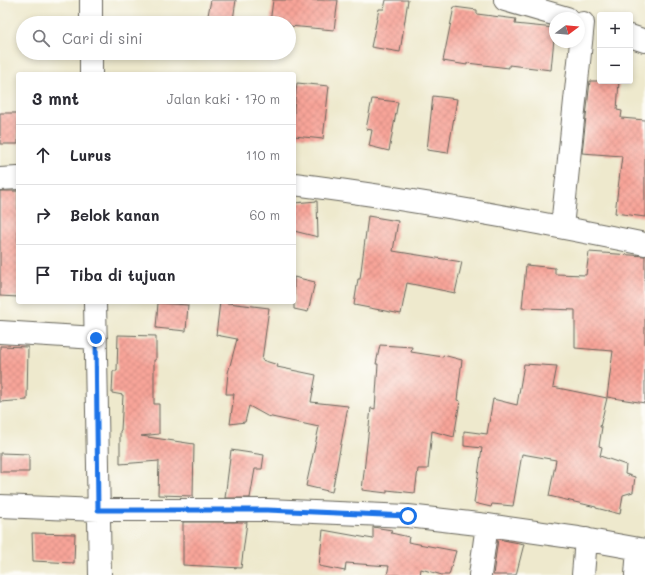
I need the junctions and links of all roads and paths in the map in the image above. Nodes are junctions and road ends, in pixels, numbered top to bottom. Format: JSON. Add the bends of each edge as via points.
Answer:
{"nodes":[{"id":1,"x":91,"y":0,"type":"edge"},
{"id":2,"x":505,"y":0,"type":"edge"},
{"id":3,"x":549,"y":13,"type":"edge"},
{"id":4,"x":91,"y":16,"type":"edge"},
{"id":5,"x":633,"y":37,"type":"edge"},
{"id":6,"x":645,"y":41,"type":"edge"},
{"id":7,"x":580,"y":48,"type":"edge"},
{"id":8,"x":91,"y":60,"type":"edge"},
{"id":9,"x":91,"y":72,"type":"edge"},
{"id":10,"x":16,"y":178,"type":"edge"},
{"id":11,"x":0,"y":179,"type":"edge"},
{"id":12,"x":296,"y":184,"type":"edge"},
{"id":13,"x":562,"y":227,"type":"junction"},
{"id":14,"x":645,"y":244,"type":"edge"},
{"id":15,"x":95,"y":304,"type":"edge"},
{"id":16,"x":0,"y":332,"type":"edge"},
{"id":17,"x":96,"y":338,"type":"junction"},
{"id":18,"x":0,"y":506,"type":"edge"},
{"id":19,"x":98,"y":510,"type":"junction"},
{"id":20,"x":488,"y":525,"type":"junction"},
{"id":21,"x":586,"y":539,"type":"junction"},
{"id":22,"x":641,"y":550,"type":"edge"},
{"id":23,"x":100,"y":575,"type":"edge"},
{"id":24,"x":480,"y":575,"type":"edge"},
{"id":25,"x":582,"y":575,"type":"edge"},
{"id":26,"x":636,"y":575,"type":"edge"}],
"edges":[{"from":1,"to":4,"type":"street"},
{"from":2,"to":3,"type":"street"},
{"from":5,"to":6,"type":"street"},
{"from":7,"to":13,"type":"street"},
{"from":8,"to":9,"type":"street"},
{"from":10,"to":11,"type":"street"},
{"from":12,"to":13,"type":"street","via":[[371,194]]},
{"from":13,"to":14,"type":"street"},
{"from":15,"to":17,"type":"street"},
{"from":16,"to":17,"type":"street"},
{"from":17,"to":19,"type":"street"},
{"from":18,"to":19,"type":"street"},
{"from":19,"to":20,"type":"street","via":[[275,510],[408,516]]},
{"from":19,"to":23,"type":"street"},
{"from":20,"to":21,"type":"street"},
{"from":20,"to":24,"type":"street"},
{"from":21,"to":22,"type":"street"},
{"from":21,"to":25,"type":"street"},
{"from":22,"to":26,"type":"street"}]}
